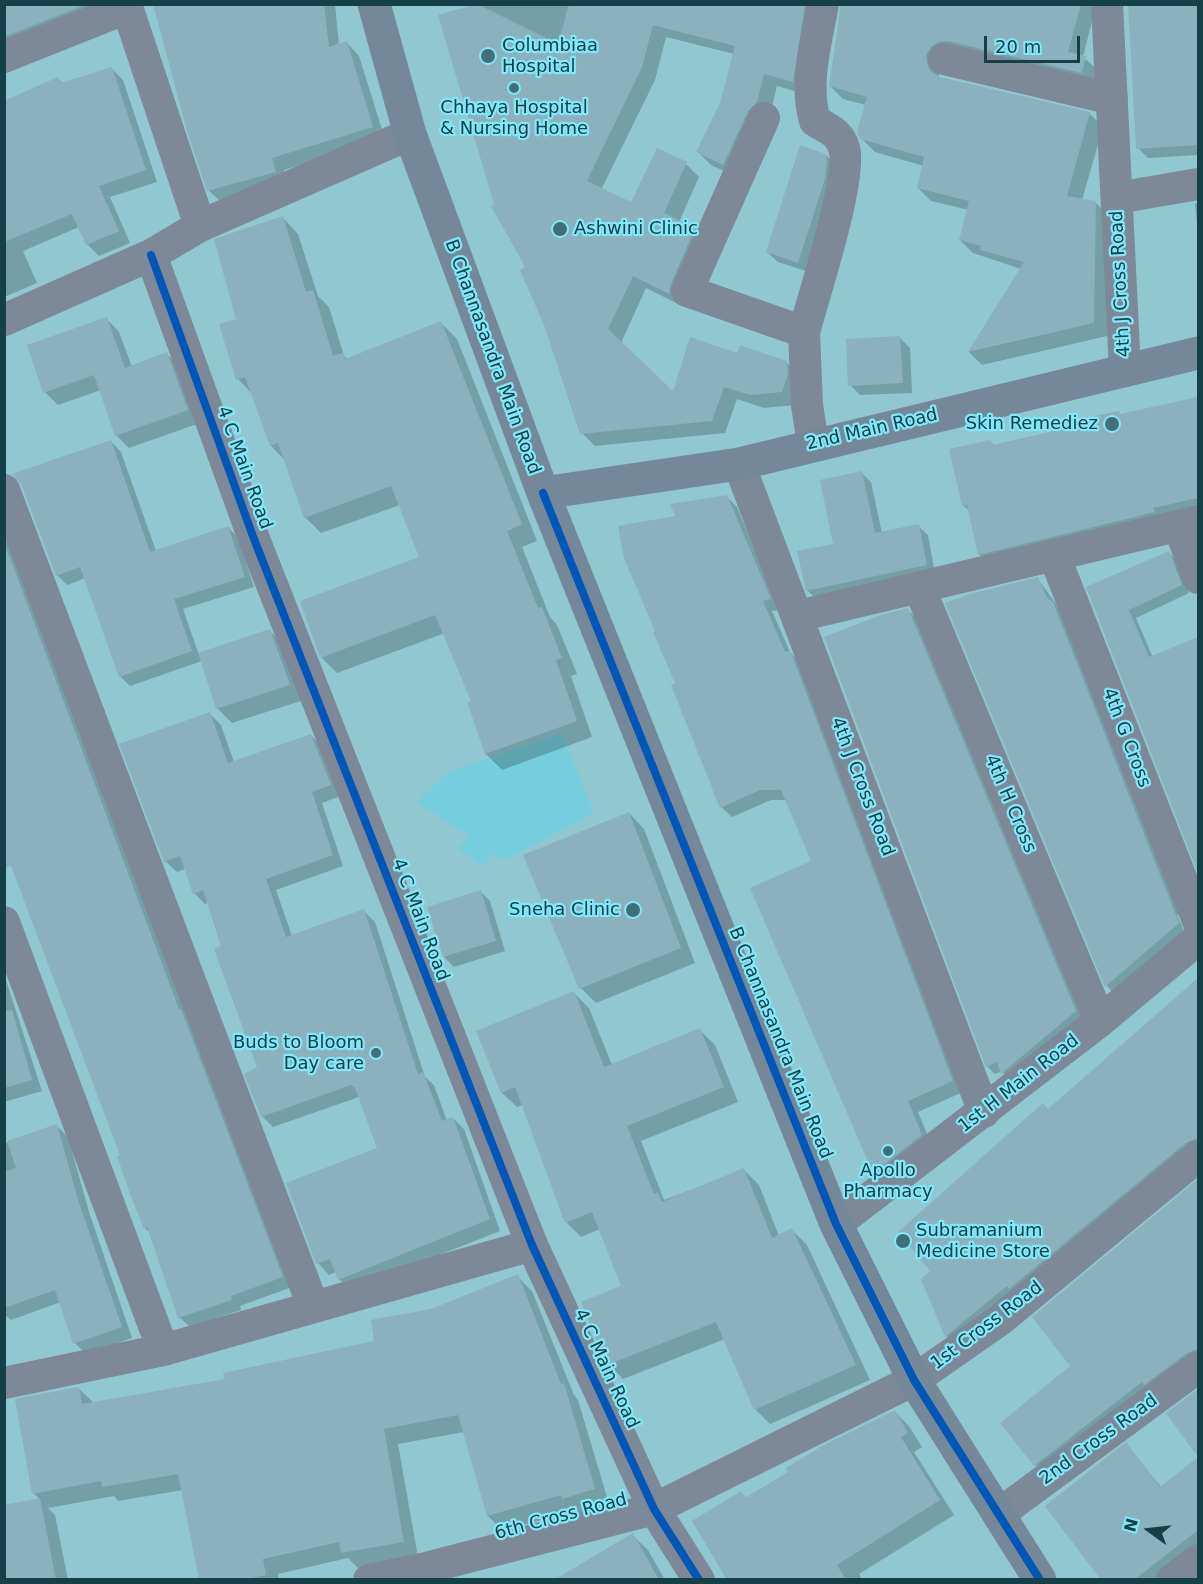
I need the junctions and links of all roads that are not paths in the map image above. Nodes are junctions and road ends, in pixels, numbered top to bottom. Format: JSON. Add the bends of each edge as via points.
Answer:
{"nodes":[{"id":1,"x":374,"y":4,"type":"edge"},
{"id":2,"x":823,"y":4,"type":"edge"},
{"id":3,"x":1107,"y":4,"type":"edge"},
{"id":4,"x":126,"y":6,"type":"edge"},
{"id":5,"x":4,"y":57,"type":"edge"},
{"id":6,"x":944,"y":59,"type":"dead end"},
{"id":7,"x":1112,"y":99,"type":"junction"},
{"id":8,"x":764,"y":118,"type":"dead end"},
{"id":9,"x":410,"y":134,"type":"junction"},
{"id":10,"x":1198,"y":184,"type":"edge"},
{"id":11,"x":1117,"y":198,"type":"junction"},
{"id":12,"x":200,"y":226,"type":"junction"},
{"id":13,"x":151,"y":255,"type":"junction"},
{"id":14,"x":4,"y":320,"type":"edge"},
{"id":15,"x":804,"y":332,"type":"junction"},
{"id":16,"x":1198,"y":353,"type":"edge"},
{"id":17,"x":1125,"y":371,"type":"junction"},
{"id":18,"x":813,"y":444,"type":"junction"},
{"id":19,"x":739,"y":464,"type":"junction"},
{"id":20,"x":4,"y":490,"type":"edge"},
{"id":21,"x":543,"y":493,"type":"junction"},
{"id":22,"x":1189,"y":523,"type":"edge"},
{"id":23,"x":1054,"y":555,"type":"junction"},
{"id":24,"x":1198,"y":579,"type":"edge"},
{"id":25,"x":919,"y":587,"type":"junction"},
{"id":26,"x":798,"y":616,"type":"junction"},
{"id":27,"x":1198,"y":921,"type":"edge"},
{"id":28,"x":4,"y":922,"type":"edge"},
{"id":29,"x":1198,"y":939,"type":"edge"},
{"id":30,"x":1100,"y":1021,"type":"junction"},
{"id":31,"x":984,"y":1112,"type":"junction"},
{"id":32,"x":1198,"y":1156,"type":"edge"},
{"id":33,"x":836,"y":1224,"type":"junction"},
{"id":34,"x":532,"y":1245,"type":"junction"},
{"id":35,"x":313,"y":1306,"type":"junction"},
{"id":36,"x":164,"y":1350,"type":"junction"},
{"id":37,"x":1198,"y":1367,"type":"edge"},
{"id":38,"x":6,"y":1379,"type":"edge"},
{"id":39,"x":914,"y":1380,"type":"junction"},
{"id":40,"x":654,"y":1509,"type":"junction"},
{"id":41,"x":999,"y":1514,"type":"junction"},
{"id":42,"x":1198,"y":1560,"type":"edge"},
{"id":43,"x":425,"y":1574,"type":"edge"},
{"id":44,"x":369,"y":1580,"type":"edge"},
{"id":45,"x":699,"y":1580,"type":"edge"},
{"id":46,"x":1040,"y":1580,"type":"edge"},
{"id":47,"x":1172,"y":1580,"type":"edge"}],
"edges":[{"from":1,"to":9,"type":"main road","name":"B Channasandra Main Road"},
{"from":2,"to":15,"type":"street","via":[[809,75],[809,102],[815,121],[836,132],[845,148],[842,191]]},
{"from":3,"to":7,"type":"street","name":"4th J Cross Road"},
{"from":4,"to":5,"type":"street"},
{"from":4,"to":12,"type":"street"},
{"from":6,"to":7,"type":"street"},
{"from":7,"to":11,"type":"street","name":"4th J Cross Road"},
{"from":8,"to":15,"type":"street","via":[[687,291]]},
{"from":9,"to":12,"type":"street"},
{"from":9,"to":21,"type":"main road","name":"B Channasandra Main Road"},
{"from":10,"to":11,"type":"street","name":"4th J Cross Road"},
{"from":11,"to":17,"type":"street","name":"4th J Cross Road"},
{"from":12,"to":13,"type":"street"},
{"from":13,"to":14,"type":"street"},
{"from":13,"to":34,"type":"street","name":"4 C Main Road","via":[[254,539]]},
{"from":15,"to":18,"type":"street"},
{"from":16,"to":17,"type":"main road","name":"2nd Main Road"},
{"from":17,"to":18,"type":"main road","name":"2nd Main Road"},
{"from":18,"to":19,"type":"main road","name":"2nd Main Road"},
{"from":19,"to":21,"type":"main road","name":"2nd Main Road"},
{"from":19,"to":26,"type":"street","name":"4th J Cross Road"},
{"from":20,"to":35,"type":"street"},
{"from":21,"to":33,"type":"main road","name":"B Channasandra Main Road"},
{"from":22,"to":23,"type":"street"},
{"from":22,"to":24,"type":"street"},
{"from":23,"to":25,"type":"street"},
{"from":23,"to":27,"type":"street","name":"4th G Cross"},
{"from":25,"to":26,"type":"street"},
{"from":25,"to":30,"type":"street","name":"4th H Cross"},
{"from":26,"to":31,"type":"street","name":"4th J Cross Road"},
{"from":28,"to":36,"type":"street"},
{"from":29,"to":30,"type":"street","name":"1st H Main Road"},
{"from":30,"to":31,"type":"street","name":"1st H Main Road"},
{"from":31,"to":33,"type":"street","name":"1st H Main Road"},
{"from":32,"to":39,"type":"street","name":"1st Cross Road","via":[[1000,1320]]},
{"from":33,"to":39,"type":"main road","name":"B Channasandra Main Road"},
{"from":34,"to":35,"type":"street"},
{"from":34,"to":40,"type":"street","name":"4 C Main Road"},
{"from":35,"to":36,"type":"street"},
{"from":36,"to":38,"type":"street"},
{"from":37,"to":41,"type":"street","name":"2nd Cross Road"},
{"from":39,"to":40,"type":"street","name":"6th Cross Road"},
{"from":39,"to":41,"type":"main road","name":"B Channasandra Main Road"},
{"from":40,"to":43,"type":"street","name":"6th Cross Road"},
{"from":40,"to":45,"type":"street","name":"4 C Main Road"},
{"from":41,"to":46,"type":"main road","name":"B Channasandra Main Road"},
{"from":42,"to":47,"type":"street"},
{"from":43,"to":44,"type":"street","name":"6th Cross Road"}]}
